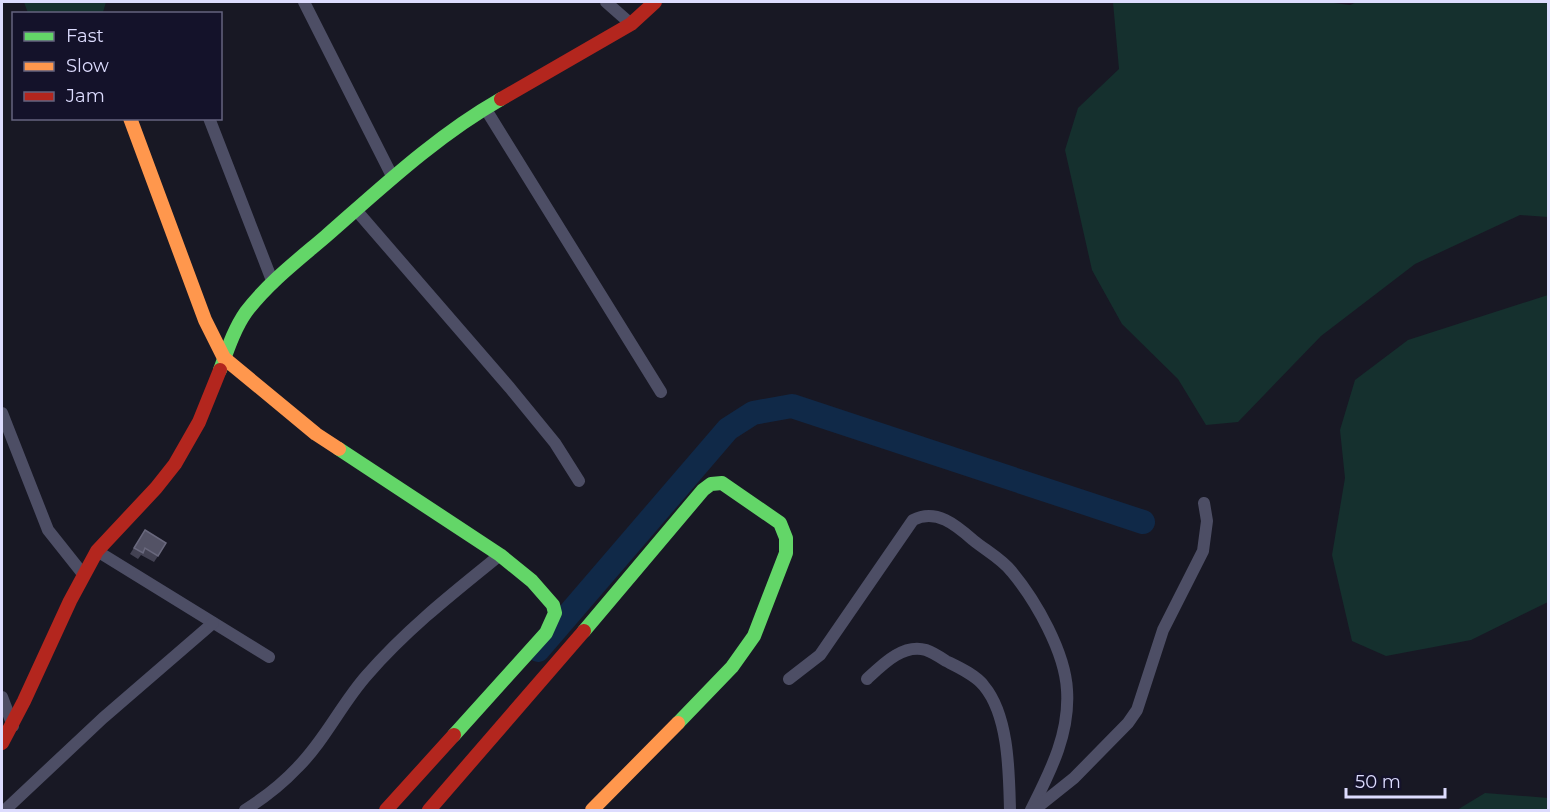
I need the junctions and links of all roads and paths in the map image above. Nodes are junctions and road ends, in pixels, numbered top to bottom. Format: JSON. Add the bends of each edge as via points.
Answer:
{"nodes":[{"id":1,"x":304,"y":2,"type":"edge"},
{"id":2,"x":606,"y":2,"type":"edge"},
{"id":3,"x":655,"y":2,"type":"edge"},
{"id":4,"x":631,"y":24,"type":"junction"},
{"id":5,"x":485,"y":108,"type":"junction"},
{"id":6,"x":131,"y":120,"type":"edge"},
{"id":7,"x":210,"y":120,"type":"edge"},
{"id":8,"x":393,"y":178,"type":"junction"},
{"id":9,"x":356,"y":210,"type":"junction"},
{"id":10,"x":273,"y":283,"type":"junction"},
{"id":11,"x":224,"y":358,"type":"junction"},
{"id":12,"x":660,"y":393,"type":"dead end"},
{"id":13,"x":2,"y":413,"type":"edge"},
{"id":14,"x":579,"y":482,"type":"dead end"},
{"id":15,"x":1204,"y":503,"type":"dead end"},
{"id":16,"x":97,"y":551,"type":"junction"},
{"id":17,"x":500,"y":555,"type":"junction"},
{"id":18,"x":83,"y":574,"type":"junction"},
{"id":19,"x":213,"y":623,"type":"junction"},
{"id":20,"x":269,"y":657,"type":"dead end"},
{"id":21,"x":789,"y":679,"type":"dead end"},
{"id":22,"x":867,"y":679,"type":"dead end"},
{"id":23,"x":2,"y":697,"type":"edge"},
{"id":24,"x":13,"y":726,"type":"junction"},
{"id":25,"x":2,"y":743,"type":"edge"},
{"id":26,"x":5,"y":810,"type":"edge"},
{"id":27,"x":245,"y":810,"type":"edge"},
{"id":28,"x":386,"y":810,"type":"edge"},
{"id":29,"x":429,"y":810,"type":"edge"},
{"id":30,"x":592,"y":810,"type":"edge"},
{"id":31,"x":1010,"y":810,"type":"edge"},
{"id":32,"x":1032,"y":810,"type":"edge"}],
"edges":[{"from":1,"to":8,"type":"street"},
{"from":2,"to":4,"type":"street"},
{"from":3,"to":4,"type":"street"},
{"from":4,"to":5,"type":"street"},
{"from":5,"to":8,"type":"street"},
{"from":5,"to":12,"type":"street"},
{"from":6,"to":11,"type":"street","via":[[205,320]]},
{"from":7,"to":10,"type":"street"},
{"from":8,"to":9,"type":"street"},
{"from":9,"to":10,"type":"street"},
{"from":9,"to":14,"type":"street","via":[[510,388],[555,443]]},
{"from":10,"to":11,"type":"street","via":[[246,313]]},
{"from":11,"to":16,"type":"street","via":[[199,422],[176,464]]},
{"from":11,"to":17,"type":"street","via":[[316,434]]},
{"from":13,"to":18,"type":"street","via":[[48,530]]},
{"from":15,"to":32,"type":"street","via":[[1207,520],[1203,551],[1163,630],[1137,710],[1082,771]]},
{"from":16,"to":18,"type":"street"},
{"from":16,"to":19,"type":"street"},
{"from":17,"to":27,"type":"street","via":[[396,642],[364,678],[300,766]]},
{"from":17,"to":28,"type":"street","via":[[547,596],[555,613],[553,621]]},
{"from":18,"to":24,"type":"street"},
{"from":19,"to":20,"type":"street"},
{"from":19,"to":26,"type":"street"},
{"from":21,"to":32,"type":"street","via":[[820,655],[913,520],[931,515],[942,518],[1011,570],[1060,652],[1067,690],[1065,721],[1054,765]]},
{"from":22,"to":31,"type":"street","via":[[910,648],[926,650],[984,685],[1005,736]]},
{"from":23,"to":24,"type":"street"},
{"from":24,"to":25,"type":"street"},
{"from":29,"to":30,"type":"street","via":[[703,490],[722,483],[780,523],[786,538],[786,554],[774,589],[754,636],[732,666]]}]}
